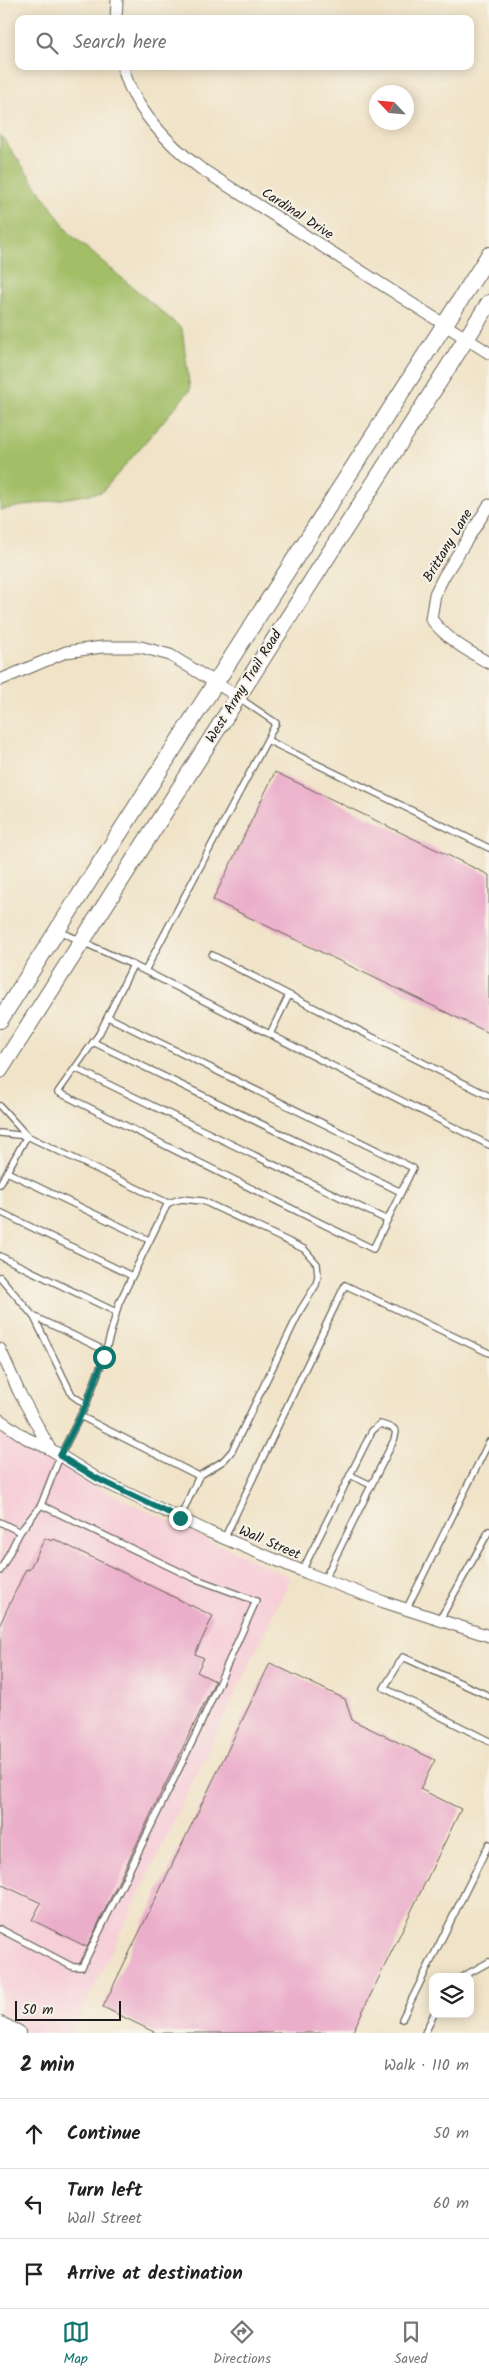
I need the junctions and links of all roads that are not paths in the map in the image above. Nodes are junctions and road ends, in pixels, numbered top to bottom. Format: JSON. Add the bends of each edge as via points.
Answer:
{"nodes":[{"id":1,"x":117,"y":0,"type":"edge"},
{"id":2,"x":116,"y":15,"type":"edge"},
{"id":3,"x":124,"y":70,"type":"edge"},
{"id":4,"x":489,"y":255,"type":"edge"},
{"id":5,"x":489,"y":303,"type":"edge"},
{"id":6,"x":444,"y":325,"type":"junction"},
{"id":7,"x":466,"y":339,"type":"junction"},
{"id":8,"x":489,"y":353,"type":"edge"},
{"id":9,"x":489,"y":505,"type":"edge"},
{"id":10,"x":489,"y":663,"type":"edge"},
{"id":11,"x":0,"y":680,"type":"edge"},
{"id":12,"x":216,"y":683,"type":"junction"},
{"id":13,"x":237,"y":696,"type":"junction"},
{"id":14,"x":267,"y":740,"type":"junction"},
{"id":15,"x":489,"y":848,"type":"edge"},
{"id":16,"x":58,"y":930,"type":"junction"},
{"id":17,"x":82,"y":941,"type":"junction"},
{"id":18,"x":212,"y":955,"type":"dead end"},
{"id":19,"x":133,"y":965,"type":"junction"},
{"id":20,"x":145,"y":971,"type":"junction"},
{"id":21,"x":290,"y":995,"type":"junction"},
{"id":22,"x":108,"y":1017,"type":"junction"},
{"id":23,"x":0,"y":1020,"type":"edge"},
{"id":24,"x":270,"y":1034,"type":"junction"},
{"id":25,"x":93,"y":1042,"type":"junction"},
{"id":26,"x":75,"y":1068,"type":"junction"},
{"id":27,"x":0,"y":1070,"type":"edge"},
{"id":28,"x":489,"y":1096,"type":"edge"},
{"id":29,"x":0,"y":1106,"type":"edge"},
{"id":30,"x":0,"y":1133,"type":"edge"},
{"id":31,"x":27,"y":1136,"type":"junction"},
{"id":32,"x":489,"y":1145,"type":"edge"},
{"id":33,"x":7,"y":1172,"type":"junction"},
{"id":34,"x":0,"y":1184,"type":"edge"},
{"id":35,"x":401,"y":1192,"type":"junction"},
{"id":36,"x":168,"y":1203,"type":"junction"},
{"id":37,"x":0,"y":1212,"type":"edge"},
{"id":38,"x":387,"y":1220,"type":"junction"},
{"id":39,"x":149,"y":1240,"type":"junction"},
{"id":40,"x":0,"y":1256,"type":"edge"},
{"id":41,"x":132,"y":1276,"type":"junction"},
{"id":42,"x":0,"y":1277,"type":"edge"},
{"id":43,"x":116,"y":1312,"type":"junction"},
{"id":44,"x":33,"y":1316,"type":"junction"},
{"id":45,"x":0,"y":1349,"type":"edge"},
{"id":46,"x":106,"y":1351,"type":"junction"},
{"id":47,"x":489,"y":1353,"type":"edge"},
{"id":48,"x":86,"y":1405,"type":"junction"},
{"id":49,"x":80,"y":1416,"type":"junction"},
{"id":50,"x":0,"y":1420,"type":"edge"},
{"id":51,"x":489,"y":1442,"type":"edge"},
{"id":52,"x":55,"y":1452,"type":"junction"},
{"id":53,"x":350,"y":1475,"type":"junction"},
{"id":54,"x":199,"y":1476,"type":"junction"},
{"id":55,"x":371,"y":1485,"type":"junction"},
{"id":56,"x":41,"y":1505,"type":"junction"},
{"id":57,"x":180,"y":1518,"type":"junction"},
{"id":58,"x":0,"y":1522,"type":"edge"},
{"id":59,"x":489,"y":1531,"type":"edge"},
{"id":60,"x":20,"y":1532,"type":"junction"},
{"id":61,"x":224,"y":1539,"type":"junction"},
{"id":62,"x":0,"y":1569,"type":"edge"},
{"id":63,"x":302,"y":1571,"type":"junction"},
{"id":64,"x":324,"y":1580,"type":"junction"},
{"id":65,"x":406,"y":1610,"type":"junction"},
{"id":66,"x":440,"y":1621,"type":"junction"},
{"id":67,"x":489,"y":1636,"type":"edge"},
{"id":68,"x":489,"y":1696,"type":"edge"},
{"id":69,"x":489,"y":1741,"type":"edge"},
{"id":70,"x":489,"y":1844,"type":"edge"},
{"id":71,"x":0,"y":1929,"type":"edge"},
{"id":72,"x":489,"y":1962,"type":"edge"},
{"id":73,"x":469,"y":1973,"type":"edge"},
{"id":74,"x":432,"y":2018,"type":"edge"},
{"id":75,"x":402,"y":2019,"type":"dead end"},
{"id":76,"x":0,"y":2025,"type":"edge"},
{"id":77,"x":17,"y":2033,"type":"edge"},
{"id":78,"x":425,"y":2033,"type":"edge"}],
"edges":[{"from":1,"to":2,"type":"street"},
{"from":3,"to":6,"type":"street","name":"Cardinal Drive","via":[[146,114],[181,154]]},
{"from":4,"to":6,"type":"main road","name":"West Army Trail Road"},
{"from":5,"to":7,"type":"main road","name":"West Army Trail Road"},
{"from":6,"to":7,"type":"street","name":"Cardinal Drive"},
{"from":6,"to":12,"type":"main road","name":"West Army Trail Road"},
{"from":7,"to":8,"type":"street","name":"Cardinal Drive"},
{"from":7,"to":13,"type":"main road","name":"West Army Trail Road"},
{"from":9,"to":10,"type":"street","name":"Brittany Lane","via":[[444,576],[435,594],[431,619],[445,636]]},
{"from":11,"to":12,"type":"street","via":[[66,652],[102,647],[141,647],[170,655]]},
{"from":12,"to":13,"type":"street"},
{"from":12,"to":16,"type":"main road","name":"West Army Trail Road"},
{"from":13,"to":14,"type":"lane","via":[[276,724]]},
{"from":13,"to":17,"type":"main road","name":"West Army Trail Road"},
{"from":14,"to":15,"type":"lane"},
{"from":14,"to":20,"type":"lane"},
{"from":16,"to":17,"type":"lane"},
{"from":16,"to":23,"type":"main road","name":"West Army Trail Road"},
{"from":17,"to":19,"type":"lane"},
{"from":17,"to":27,"type":"main road","name":"West Army Trail Road"},
{"from":18,"to":21,"type":"lane"},
{"from":19,"to":20,"type":"lane"},
{"from":19,"to":22,"type":"lane"},
{"from":20,"to":24,"type":"lane"},
{"from":21,"to":24,"type":"lane"},
{"from":21,"to":28,"type":"lane"},
{"from":22,"to":25,"type":"lane"},
{"from":22,"to":35,"type":"lane","via":[[413,1168]]},
{"from":24,"to":32,"type":"lane"},
{"from":25,"to":26,"type":"lane"},
{"from":25,"to":35,"type":"lane"},
{"from":26,"to":38,"type":"lane"},
{"from":26,"to":38,"type":"lane","via":[[58,1092],[373,1248]]},
{"from":29,"to":31,"type":"lane"},
{"from":30,"to":31,"type":"lane"},
{"from":31,"to":33,"type":"lane"},
{"from":31,"to":36,"type":"lane"},
{"from":33,"to":34,"type":"lane"},
{"from":33,"to":39,"type":"lane"},
{"from":35,"to":38,"type":"lane"},
{"from":36,"to":39,"type":"lane"},
{"from":36,"to":54,"type":"lane","via":[[181,1199],[203,1201],[304,1249],[317,1264],[316,1285],[301,1309],[232,1451],[223,1461]]},
{"from":37,"to":41,"type":"lane"},
{"from":39,"to":41,"type":"lane"},
{"from":40,"to":43,"type":"lane"},
{"from":41,"to":43,"type":"lane"},
{"from":42,"to":44,"type":"lane"},
{"from":43,"to":46,"type":"lane"},
{"from":44,"to":46,"type":"lane"},
{"from":44,"to":48,"type":"lane","via":[[72,1395]]},
{"from":45,"to":52,"type":"street","via":[[27,1407]]},
{"from":46,"to":48,"type":"lane"},
{"from":47,"to":61,"type":"lane","via":[[345,1285]]},
{"from":48,"to":49,"type":"lane"},
{"from":49,"to":52,"type":"lane"},
{"from":49,"to":54,"type":"lane"},
{"from":50,"to":52,"type":"street","name":"Wall Street"},
{"from":51,"to":65,"type":"lane"},
{"from":52,"to":56,"type":"lane"},
{"from":52,"to":57,"type":"street","name":"Wall Street","via":[[98,1479]]},
{"from":53,"to":55,"type":"lane"},
{"from":53,"to":55,"type":"lane","via":[[372,1431],[380,1424],[387,1425],[396,1432],[394,1440]]},
{"from":53,"to":63,"type":"lane"},
{"from":54,"to":57,"type":"lane"},
{"from":55,"to":64,"type":"lane"},
{"from":56,"to":60,"type":"lane"},
{"from":56,"to":71,"type":"lane","via":[[191,1577],[256,1601],[196,1734],[82,1967],[74,1967]]},
{"from":57,"to":61,"type":"street","name":"Wall Street"},
{"from":58,"to":60,"type":"lane"},
{"from":59,"to":66,"type":"lane"},
{"from":60,"to":62,"type":"lane"},
{"from":61,"to":63,"type":"street","name":"Wall Street"},
{"from":63,"to":64,"type":"street","name":"Wall Street"},
{"from":64,"to":65,"type":"street","name":"Wall Street"},
{"from":65,"to":66,"type":"street","name":"Wall Street"},
{"from":66,"to":67,"type":"street","name":"Wall Street"},
{"from":68,"to":69,"type":"lane","via":[[403,1657],[384,1688]]},
{"from":70,"to":75,"type":"lane"},
{"from":72,"to":73,"type":"lane"},
{"from":74,"to":78,"type":"lane"},
{"from":76,"to":77,"type":"main road"}]}
